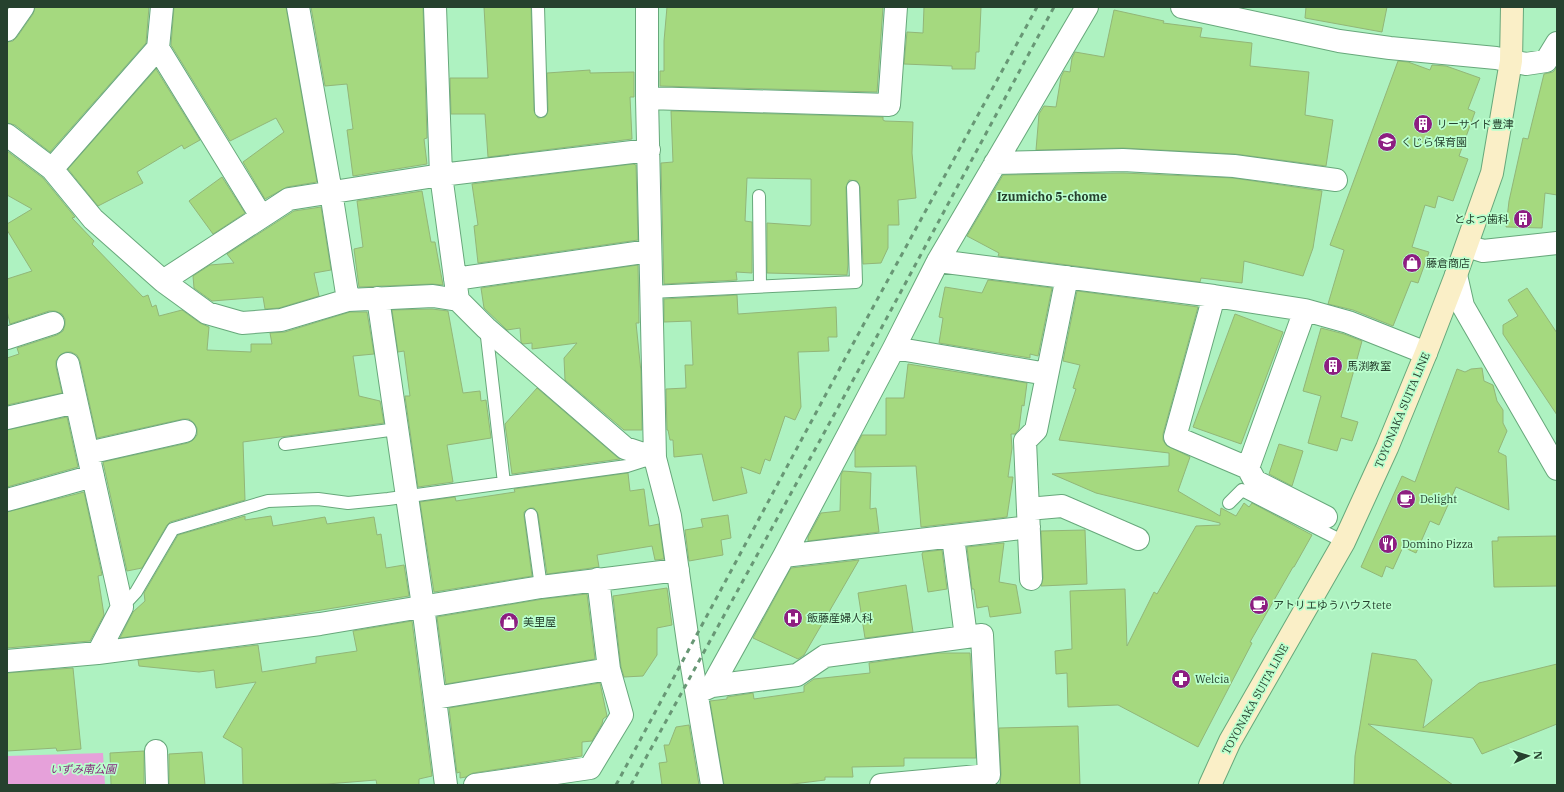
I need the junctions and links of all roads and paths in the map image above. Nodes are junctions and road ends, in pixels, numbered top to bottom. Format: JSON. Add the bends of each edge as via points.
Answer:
{"nodes":[{"id":1,"x":23,"y":7,"type":"edge"},
{"id":2,"x":162,"y":7,"type":"edge"},
{"id":3,"x":298,"y":7,"type":"edge"},
{"id":4,"x":435,"y":7,"type":"edge"},
{"id":5,"x":538,"y":7,"type":"edge"},
{"id":6,"x":647,"y":7,"type":"edge"},
{"id":7,"x":896,"y":7,"type":"edge"},
{"id":8,"x":1087,"y":7,"type":"edge"},
{"id":9,"x":1182,"y":7,"type":"edge"},
{"id":10,"x":1512,"y":7,"type":"edge"},
{"id":11,"x":7,"y":30,"type":"edge"},
{"id":12,"x":1557,"y":43,"type":"edge"},
{"id":13,"x":158,"y":48,"type":"junction"},
{"id":14,"x":1511,"y":61,"type":"junction"},
{"id":15,"x":647,"y":98,"type":"junction"},
{"id":16,"x":541,"y":111,"type":"dead end"},
{"id":17,"x":7,"y":135,"type":"edge"},
{"id":18,"x":649,"y":150,"type":"junction"},
{"id":19,"x":995,"y":163,"type":"junction"},
{"id":20,"x":52,"y":169,"type":"junction"},
{"id":21,"x":441,"y":175,"type":"junction"},
{"id":22,"x":1336,"y":180,"type":"dead end"},
{"id":23,"x":853,"y":187,"type":"dead end"},
{"id":24,"x":331,"y":192,"type":"junction"},
{"id":25,"x":759,"y":196,"type":"dead end"},
{"id":26,"x":261,"y":216,"type":"junction"},
{"id":27,"x":1557,"y":243,"type":"edge"},
{"id":28,"x":1466,"y":246,"type":"junction"},
{"id":29,"x":650,"y":251,"type":"junction"},
{"id":30,"x":938,"y":261,"type":"junction"},
{"id":31,"x":1456,"y":275,"type":"junction"},
{"id":32,"x":1067,"y":277,"type":"junction"},
{"id":33,"x":455,"y":279,"type":"junction"},
{"id":34,"x":163,"y":281,"type":"junction"},
{"id":35,"x":760,"y":286,"type":"junction"},
{"id":36,"x":651,"y":292,"type":"junction"},
{"id":37,"x":1214,"y":296,"type":"junction"},
{"id":38,"x":378,"y":298,"type":"junction"},
{"id":39,"x":348,"y":300,"type":"junction"},
{"id":40,"x":458,"y":300,"type":"junction"},
{"id":41,"x":1305,"y":310,"type":"junction"},
{"id":42,"x":53,"y":323,"type":"dead end"},
{"id":43,"x":486,"y":328,"type":"junction"},
{"id":44,"x":7,"y":338,"type":"edge"},
{"id":45,"x":894,"y":348,"type":"junction"},
{"id":46,"x":1426,"y":353,"type":"junction"},
{"id":47,"x":68,"y":364,"type":"dead end"},
{"id":48,"x":1047,"y":374,"type":"junction"},
{"id":49,"x":76,"y":402,"type":"junction"},
{"id":50,"x":7,"y":418,"type":"edge"},
{"id":51,"x":397,"y":429,"type":"junction"},
{"id":52,"x":185,"y":431,"type":"dead end"},
{"id":53,"x":284,"y":444,"type":"dead end"},
{"id":54,"x":88,"y":453,"type":"junction"},
{"id":55,"x":655,"y":458,"type":"junction"},
{"id":56,"x":1248,"y":468,"type":"junction"},
{"id":57,"x":1557,"y":469,"type":"edge"},
{"id":58,"x":93,"y":476,"type":"junction"},
{"id":59,"x":504,"y":483,"type":"junction"},
{"id":60,"x":407,"y":496,"type":"junction"},
{"id":61,"x":7,"y":500,"type":"edge"},
{"id":62,"x":1229,"y":503,"type":"dead end"},
{"id":63,"x":531,"y":515,"type":"dead end"},
{"id":64,"x":1326,"y":517,"type":"dead end"},
{"id":65,"x":1028,"y":518,"type":"junction"},
{"id":66,"x":953,"y":537,"type":"junction"},
{"id":67,"x":1138,"y":539,"type":"dead end"},
{"id":68,"x":1344,"y":542,"type":"junction"},
{"id":69,"x":784,"y":556,"type":"junction"},
{"id":70,"x":678,"y":570,"type":"junction"},
{"id":71,"x":598,"y":579,"type":"junction"},
{"id":72,"x":1031,"y":579,"type":"dead end"},
{"id":73,"x":541,"y":587,"type":"junction"},
{"id":74,"x":423,"y":606,"type":"junction"},
{"id":75,"x":122,"y":607,"type":"junction"},
{"id":76,"x":966,"y":637,"type":"junction"},
{"id":77,"x":98,"y":653,"type":"junction"},
{"id":78,"x":7,"y":661,"type":"edge"},
{"id":79,"x":609,"y":669,"type":"junction"},
{"id":80,"x":705,"y":689,"type":"junction"},
{"id":81,"x":435,"y":698,"type":"junction"},
{"id":82,"x":156,"y":751,"type":"dead end"},
{"id":83,"x":976,"y":780,"type":"edge"},
{"id":84,"x":511,"y":782,"type":"edge"},
{"id":85,"x":157,"y":785,"type":"edge"},
{"id":86,"x":446,"y":785,"type":"edge"},
{"id":87,"x":475,"y":785,"type":"edge"},
{"id":88,"x":712,"y":785,"type":"edge"},
{"id":89,"x":881,"y":785,"type":"edge"},
{"id":90,"x":1210,"y":785,"type":"edge"}],
"edges":[{"from":1,"to":11,"type":"street"},
{"from":2,"to":13,"type":"street"},
{"from":3,"to":24,"type":"street"},
{"from":4,"to":21,"type":"street"},
{"from":5,"to":16,"type":"lane"},
{"from":6,"to":15,"type":"street"},
{"from":7,"to":15,"type":"street","via":[[889,105]]},
{"from":8,"to":19,"type":"street"},
{"from":9,"to":14,"type":"street","via":[[1339,41]]},
{"from":10,"to":14,"type":"main road","name":"TOYONAKA SUITA LINE"},
{"from":12,"to":14,"type":"street","via":[[1546,62],[1526,64]]},
{"from":13,"to":20,"type":"street"},
{"from":13,"to":26,"type":"street"},
{"from":14,"to":28,"type":"main road","name":"TOYONAKA SUITA LINE","via":[[1492,174]]},
{"from":15,"to":18,"type":"street"},
{"from":17,"to":20,"type":"street"},
{"from":18,"to":21,"type":"street"},
{"from":18,"to":29,"type":"street"},
{"from":19,"to":22,"type":"street","via":[[1123,160],[1234,166]]},
{"from":19,"to":30,"type":"street"},
{"from":20,"to":34,"type":"street","via":[[93,219]]},
{"from":21,"to":24,"type":"street"},
{"from":21,"to":33,"type":"street"},
{"from":23,"to":35,"type":"lane","via":[[856,282]]},
{"from":24,"to":26,"type":"street","via":[[289,199]]},
{"from":24,"to":39,"type":"street"},
{"from":25,"to":35,"type":"lane"},
{"from":26,"to":34,"type":"street"},
{"from":27,"to":28,"type":"street","via":[[1483,251]]},
{"from":28,"to":31,"type":"main road","name":"TOYONAKA SUITA LINE"},
{"from":29,"to":33,"type":"street"},
{"from":29,"to":36,"type":"street"},
{"from":30,"to":32,"type":"street"},
{"from":30,"to":45,"type":"street"},
{"from":31,"to":46,"type":"main road","name":"TOYONAKA SUITA LINE"},
{"from":31,"to":57,"type":"street","via":[[1463,306]]},
{"from":32,"to":37,"type":"street"},
{"from":32,"to":48,"type":"street"},
{"from":33,"to":40,"type":"street"},
{"from":34,"to":39,"type":"street","via":[[207,313],[242,323],[281,320]]},
{"from":35,"to":36,"type":"lane"},
{"from":36,"to":55,"type":"street"},
{"from":37,"to":41,"type":"street"},
{"from":37,"to":56,"type":"street","via":[[1175,437]]},
{"from":38,"to":39,"type":"street"},
{"from":38,"to":40,"type":"street","via":[[433,296]]},
{"from":38,"to":51,"type":"street"},
{"from":40,"to":43,"type":"street"},
{"from":41,"to":46,"type":"street","via":[[1348,322]]},
{"from":41,"to":56,"type":"street"},
{"from":42,"to":44,"type":"street"},
{"from":43,"to":55,"type":"street","via":[[625,448]]},
{"from":43,"to":59,"type":"lane"},
{"from":45,"to":48,"type":"street"},
{"from":45,"to":69,"type":"street"},
{"from":46,"to":68,"type":"main road","name":"TOYONAKA SUITA LINE"},
{"from":47,"to":49,"type":"street"},
{"from":48,"to":65,"type":"street","via":[[1036,430],[1025,441]]},
{"from":49,"to":50,"type":"street"},
{"from":49,"to":54,"type":"street"},
{"from":51,"to":53,"type":"lane"},
{"from":51,"to":60,"type":"street"},
{"from":52,"to":54,"type":"street"},
{"from":54,"to":58,"type":"street"},
{"from":55,"to":59,"type":"lane","via":[[627,466]]},
{"from":55,"to":70,"type":"street","via":[[670,516]]},
{"from":56,"to":64,"type":"street","via":[[1256,481]]},
{"from":58,"to":61,"type":"street"},
{"from":58,"to":75,"type":"street"},
{"from":59,"to":60,"type":"lane"},
{"from":60,"to":74,"type":"street"},
{"from":60,"to":75,"type":"lane","via":[[348,503],[318,499],[268,502],[173,529],[136,592]]},
{"from":62,"to":68,"type":"lane","via":[[1242,490]]},
{"from":63,"to":73,"type":"lane"},
{"from":65,"to":66,"type":"street"},
{"from":65,"to":67,"type":"street","via":[[1062,506]]},
{"from":65,"to":72,"type":"street"},
{"from":66,"to":69,"type":"street"},
{"from":66,"to":76,"type":"street"},
{"from":68,"to":90,"type":"main road","name":"TOYONAKA SUITA LINE","via":[[1230,741]]},
{"from":69,"to":80,"type":"street"},
{"from":70,"to":71,"type":"street"},
{"from":70,"to":80,"type":"street","via":[[689,649]]},
{"from":71,"to":73,"type":"street"},
{"from":71,"to":79,"type":"street"},
{"from":73,"to":74,"type":"street"},
{"from":74,"to":77,"type":"street","via":[[320,624]]},
{"from":74,"to":81,"type":"street"},
{"from":75,"to":77,"type":"street"},
{"from":76,"to":80,"type":"street","via":[[825,656],[798,675]]},
{"from":76,"to":83,"type":"street","via":[[982,635],[989,775]]},
{"from":77,"to":78,"type":"street"},
{"from":79,"to":81,"type":"street"},
{"from":79,"to":84,"type":"street","via":[[622,715],[590,768]]},
{"from":80,"to":88,"type":"street"},
{"from":81,"to":86,"type":"street"},
{"from":82,"to":85,"type":"street"},
{"from":83,"to":89,"type":"street"},
{"from":84,"to":87,"type":"street"}]}
